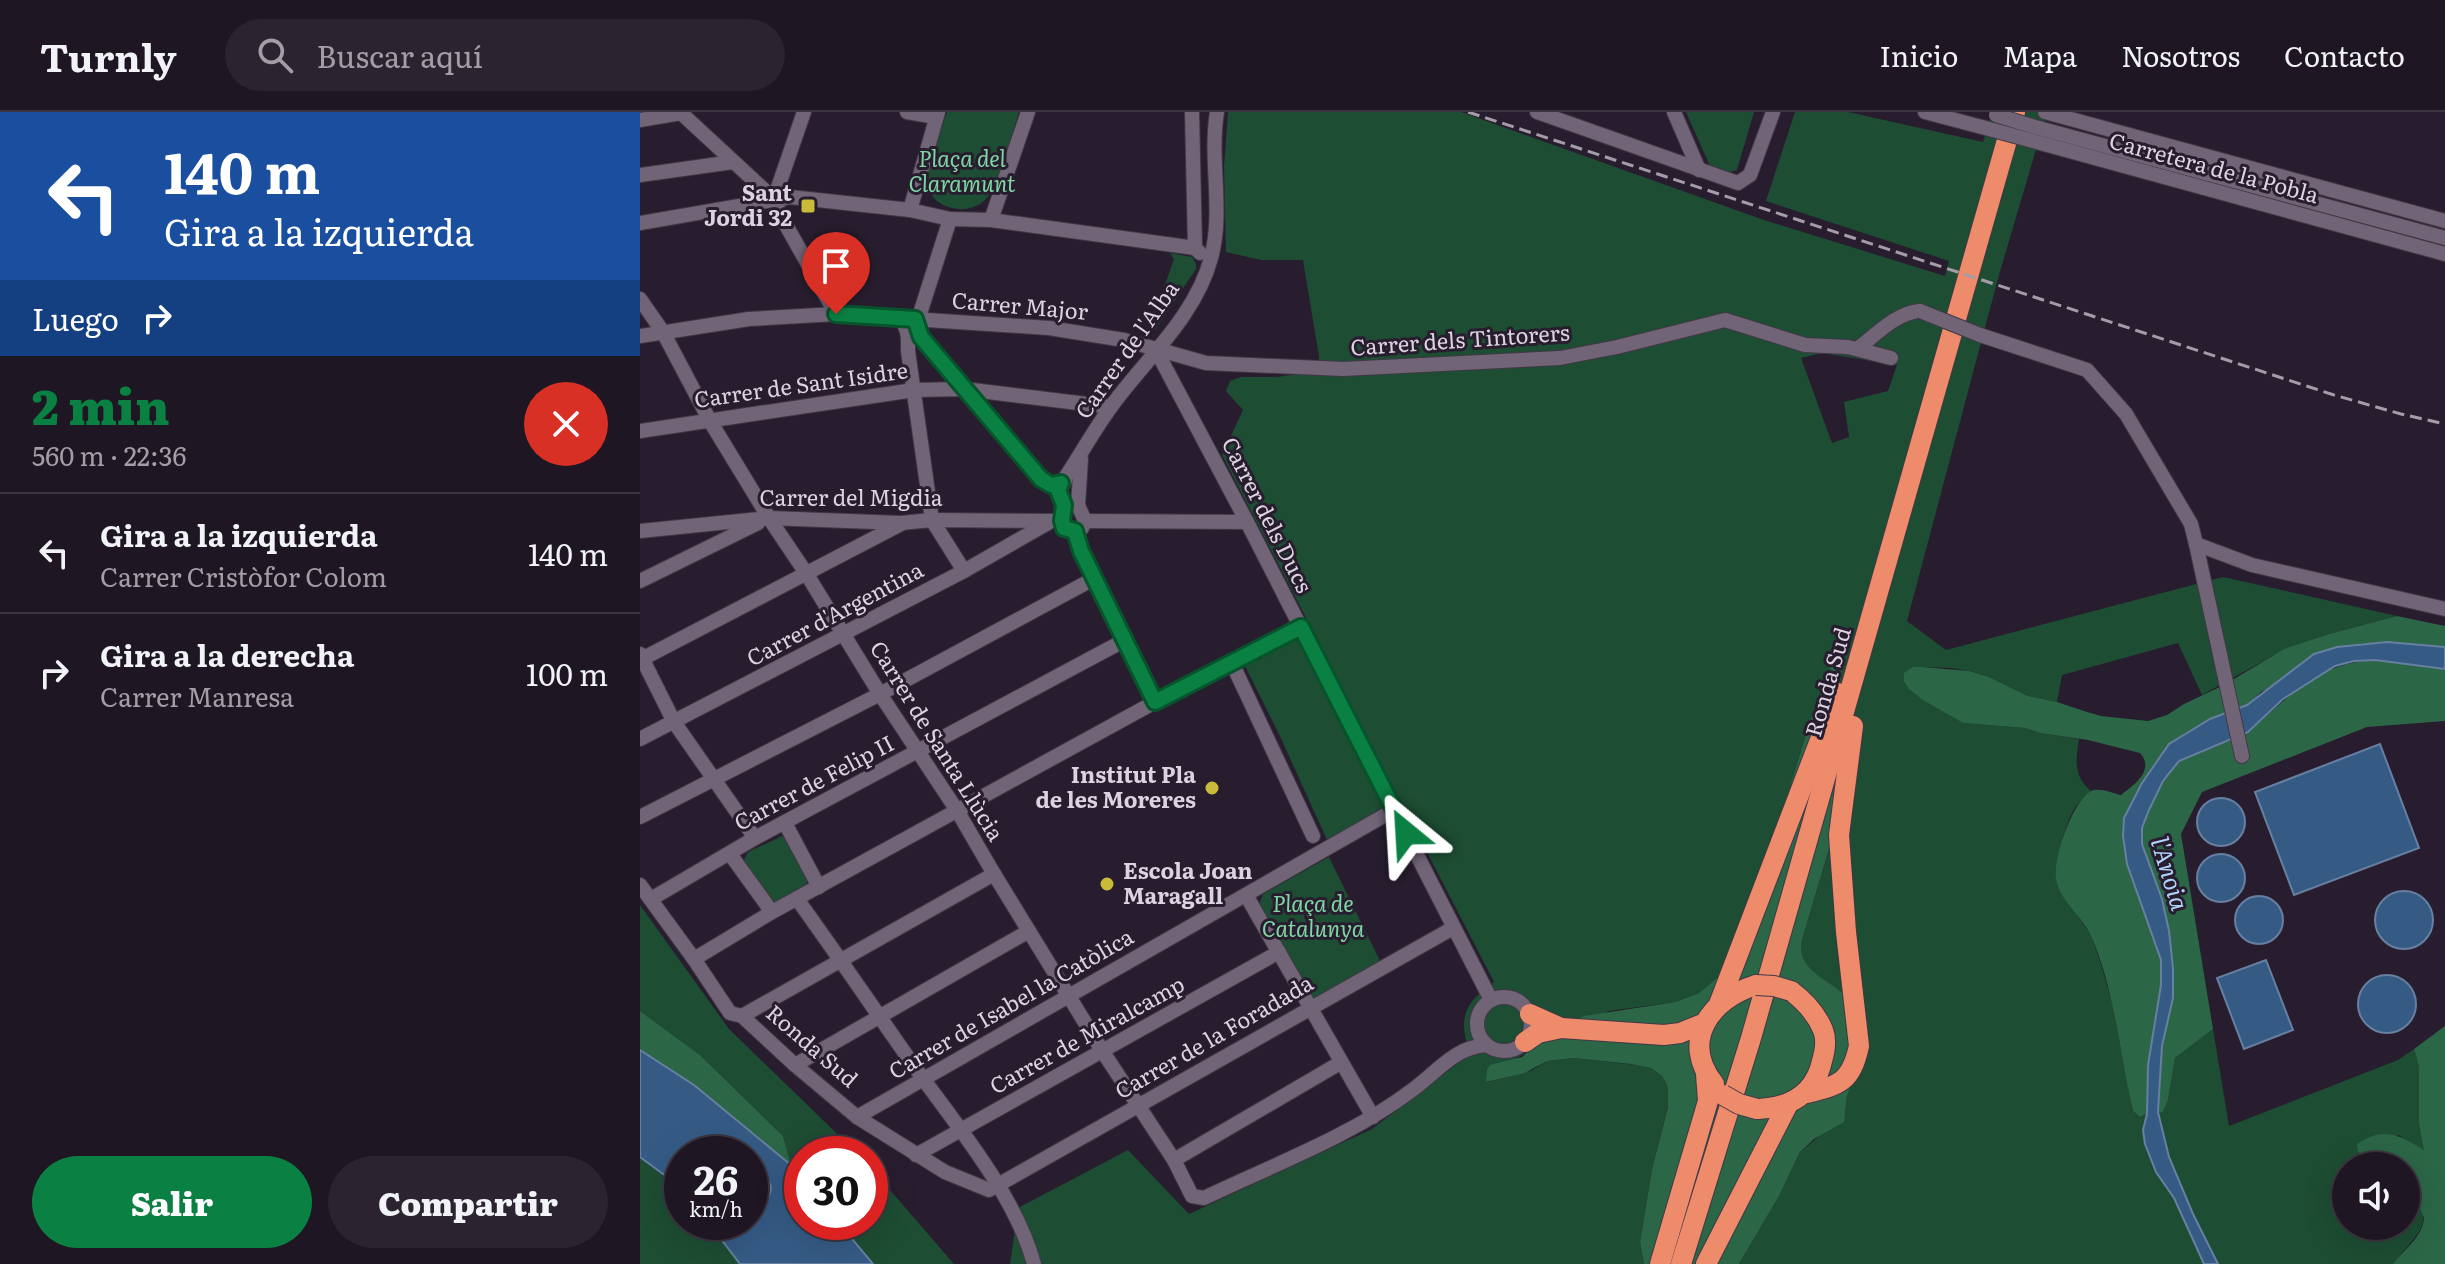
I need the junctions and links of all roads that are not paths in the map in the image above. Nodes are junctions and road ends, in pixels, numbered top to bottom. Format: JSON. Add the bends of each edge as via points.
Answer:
{"nodes":[{"id":1,"x":681,"y":112,"type":"edge"},
{"id":2,"x":804,"y":112,"type":"edge"},
{"id":3,"x":907,"y":112,"type":"edge"},
{"id":4,"x":1028,"y":112,"type":"edge"},
{"id":5,"x":1192,"y":112,"type":"edge"},
{"id":6,"x":1217,"y":112,"type":"edge"},
{"id":7,"x":1537,"y":112,"type":"edge"},
{"id":8,"x":1674,"y":112,"type":"edge"},
{"id":9,"x":1925,"y":112,"type":"edge"},
{"id":10,"x":2045,"y":112,"type":"edge"},
{"id":11,"x":1773,"y":113,"type":"edge"},
{"id":12,"x":937,"y":115,"type":"edge"},
{"id":13,"x":1997,"y":117,"type":"edge"},
{"id":14,"x":640,"y":120,"type":"edge"},
{"id":15,"x":2034,"y":134,"type":"junction"},
{"id":16,"x":733,"y":162,"type":"junction"},
{"id":17,"x":1699,"y":170,"type":"junction"},
{"id":18,"x":640,"y":175,"type":"edge"},
{"id":19,"x":774,"y":199,"type":"junction"},
{"id":20,"x":910,"y":210,"type":"junction"},
{"id":21,"x":950,"y":219,"type":"junction"},
{"id":22,"x":991,"y":220,"type":"junction"},
{"id":23,"x":2445,"y":221,"type":"edge"},
{"id":24,"x":640,"y":223,"type":"edge"},
{"id":25,"x":1216,"y":233,"type":"junction"},
{"id":26,"x":2445,"y":238,"type":"edge"},
{"id":27,"x":1195,"y":248,"type":"junction"},
{"id":28,"x":2445,"y":254,"type":"edge"},
{"id":29,"x":1207,"y":270,"type":"junction"},
{"id":30,"x":640,"y":299,"type":"edge"},
{"id":31,"x":836,"y":314,"type":"junction"},
{"id":32,"x":911,"y":319,"type":"junction"},
{"id":33,"x":663,"y":332,"type":"junction"},
{"id":34,"x":640,"y":336,"type":"edge"},
{"id":35,"x":921,"y":337,"type":"junction"},
{"id":36,"x":1857,"y":349,"type":"junction"},
{"id":37,"x":1156,"y":350,"type":"junction"},
{"id":38,"x":908,"y":351,"type":"junction"},
{"id":39,"x":1891,"y":358,"type":"dead end"},
{"id":40,"x":964,"y":389,"type":"junction"},
{"id":41,"x":914,"y":390,"type":"junction"},
{"id":42,"x":1111,"y":407,"type":"junction"},
{"id":43,"x":710,"y":421,"type":"junction"},
{"id":44,"x":640,"y":431,"type":"edge"},
{"id":45,"x":1082,"y":454,"type":"junction"},
{"id":46,"x":1062,"y":482,"type":"junction"},
{"id":47,"x":1080,"y":487,"type":"junction"},
{"id":48,"x":769,"y":518,"type":"junction"},
{"id":49,"x":932,"y":520,"type":"junction"},
{"id":50,"x":1055,"y":522,"type":"junction"},
{"id":51,"x":1247,"y":522,"type":"junction"},
{"id":52,"x":901,"y":523,"type":"junction"},
{"id":53,"x":1080,"y":526,"type":"junction"},
{"id":54,"x":640,"y":531,"type":"edge"},
{"id":55,"x":2196,"y":544,"type":"junction"},
{"id":56,"x":964,"y":571,"type":"junction"},
{"id":57,"x":806,"y":573,"type":"junction"},
{"id":58,"x":1095,"y":578,"type":"junction"},
{"id":59,"x":640,"y":581,"type":"edge"},
{"id":60,"x":2445,"y":609,"type":"edge"},
{"id":61,"x":1870,"y":624,"type":"junction"},
{"id":62,"x":1301,"y":627,"type":"junction"},
{"id":63,"x":845,"y":634,"type":"junction"},
{"id":64,"x":1125,"y":640,"type":"junction"},
{"id":65,"x":641,"y":658,"type":"edge"},
{"id":66,"x":1232,"y":663,"type":"junction"},
{"id":67,"x":880,"y":694,"type":"junction"},
{"id":68,"x":1155,"y":702,"type":"junction"},
{"id":69,"x":674,"y":722,"type":"junction"},
{"id":70,"x":640,"y":739,"type":"edge"},
{"id":71,"x":2240,"y":750,"type":"dead end"},
{"id":72,"x":918,"y":752,"type":"junction"},
{"id":73,"x":714,"y":778,"type":"junction"},
{"id":74,"x":1394,"y":810,"type":"junction"},
{"id":75,"x":958,"y":812,"type":"junction"},
{"id":76,"x":640,"y":817,"type":"edge"},
{"id":77,"x":785,"y":823,"type":"junction"},
{"id":78,"x":1313,"y":836,"type":"dead end"},
{"id":79,"x":755,"y":838,"type":"junction"},
{"id":80,"x":730,"y":854,"type":"junction"},
{"id":81,"x":994,"y":874,"type":"junction"},
{"id":82,"x":640,"y":885,"type":"edge"},
{"id":83,"x":819,"y":887,"type":"junction"},
{"id":84,"x":1246,"y":895,"type":"junction"},
{"id":85,"x":651,"y":899,"type":"junction"},
{"id":86,"x":797,"y":899,"type":"junction"},
{"id":87,"x":772,"y":912,"type":"junction"},
{"id":88,"x":1453,"y":928,"type":"junction"},
{"id":89,"x":1029,"y":931,"type":"junction"},
{"id":90,"x":1279,"y":952,"type":"junction"},
{"id":91,"x":694,"y":959,"type":"junction"},
{"id":92,"x":840,"y":959,"type":"junction"},
{"id":93,"x":1071,"y":997,"type":"junction"},
{"id":94,"x":1491,"y":1000,"type":"junction"},
{"id":95,"x":1719,"y":1004,"type":"junction"},
{"id":96,"x":1311,"y":1007,"type":"junction"},
{"id":97,"x":1530,"y":1014,"type":"junction"},
{"id":98,"x":742,"y":1016,"type":"junction"},
{"id":99,"x":881,"y":1017,"type":"junction"},
{"id":100,"x":1705,"y":1023,"type":"junction"},
{"id":101,"x":1561,"y":1028,"type":"junction"},
{"id":102,"x":1664,"y":1035,"type":"junction"},
{"id":103,"x":1525,"y":1042,"type":"junction"},
{"id":104,"x":1486,"y":1045,"type":"junction"},
{"id":105,"x":1103,"y":1052,"type":"junction"},
{"id":106,"x":1340,"y":1063,"type":"junction"},
{"id":107,"x":1703,"y":1064,"type":"junction"},
{"id":108,"x":795,"y":1065,"type":"junction"},
{"id":109,"x":923,"y":1078,"type":"junction"},
{"id":110,"x":1807,"y":1093,"type":"junction"},
{"id":111,"x":1788,"y":1104,"type":"junction"},
{"id":112,"x":1138,"y":1106,"type":"junction"},
{"id":113,"x":857,"y":1117,"type":"junction"},
{"id":114,"x":1373,"y":1117,"type":"junction"},
{"id":115,"x":962,"y":1131,"type":"junction"},
{"id":116,"x":916,"y":1155,"type":"junction"},
{"id":117,"x":1174,"y":1160,"type":"junction"},
{"id":118,"x":997,"y":1185,"type":"junction"},
{"id":119,"x":1034,"y":1264,"type":"edge"},
{"id":120,"x":1660,"y":1264,"type":"edge"},
{"id":121,"x":1681,"y":1264,"type":"edge"},
{"id":122,"x":1706,"y":1264,"type":"edge"}],
"edges":[{"from":1,"to":14,"type":"street"},
{"from":1,"to":16,"type":"street"},
{"from":2,"to":19,"type":"street"},
{"from":3,"to":12,"type":"street"},
{"from":4,"to":22,"type":"street"},
{"from":5,"to":27,"type":"street","name":"Carrer de l'Alba"},
{"from":6,"to":25,"type":"street","name":"Carrer de l'Alba"},
{"from":7,"to":17,"type":"street"},
{"from":8,"to":17,"type":"street"},
{"from":9,"to":13,"type":"street","name":"Carretera de la Pobla"},
{"from":10,"to":23,"type":"street","name":"Carretera de la Pobla"},
{"from":11,"to":17,"type":"street","via":[[1750,175],[1738,183]]},
{"from":12,"to":20,"type":"street"},
{"from":13,"to":15,"type":"street","name":"Carretera de la Pobla","bridge":true},
{"from":13,"to":61,"type":"highway","name":"Ronda Sud"},
{"from":15,"to":26,"type":"street","name":"Carretera de la Pobla"},
{"from":15,"to":28,"type":"street","name":"Carretera de la Pobla"},
{"from":16,"to":18,"type":"street"},
{"from":16,"to":19,"type":"street"},
{"from":19,"to":20,"type":"street"},
{"from":19,"to":24,"type":"street"},
{"from":19,"to":31,"type":"street"},
{"from":20,"to":21,"type":"street"},
{"from":21,"to":22,"type":"street"},
{"from":21,"to":32,"type":"street"},
{"from":22,"to":27,"type":"street"},
{"from":25,"to":27,"type":"street"},
{"from":25,"to":29,"type":"street","name":"Carrer de l'Alba"},
{"from":27,"to":29,"type":"street","name":"Carrer de l'Alba"},
{"from":29,"to":37,"type":"street","name":"Carrer de l'Alba","via":[[1188,308]]},
{"from":30,"to":33,"type":"street","name":"Carrer de Santa Llùcia"},
{"from":31,"to":32,"type":"street","name":"Carrer Major"},
{"from":31,"to":33,"type":"street","name":"Carrer Major","via":[[749,319]]},
{"from":32,"to":35,"type":"street"},
{"from":32,"to":37,"type":"street","name":"Carrer Major","via":[[1049,328]]},
{"from":32,"to":38,"type":"street","via":[[906,326]]},
{"from":33,"to":34,"type":"street","name":"Carrer Major"},
{"from":33,"to":43,"type":"street","name":"Carrer de Santa Llùcia"},
{"from":35,"to":38,"type":"street"},
{"from":35,"to":40,"type":"street"},
{"from":36,"to":37,"type":"street","name":"Carrer dels Tintorers","via":[[1805,345],[1725,320],[1560,358],[1343,369],[1206,363]]},
{"from":36,"to":39,"type":"street","name":"Carrer dels Tintorers"},
{"from":36,"to":55,"type":"street","bridge":true,"via":[[1896,319],[1920,311],[2087,370],[2126,414],[2191,524]]},
{"from":37,"to":42,"type":"street","name":"Carrer de l'Alba"},
{"from":37,"to":51,"type":"street","name":"Carrer dels Ducs"},
{"from":38,"to":41,"type":"street"},
{"from":40,"to":41,"type":"street","name":"Carrer de Sant Isidre"},
{"from":40,"to":42,"type":"street","name":"Carrer de Sant Isidre"},
{"from":40,"to":46,"type":"street","via":[[1041,479],[1051,485]]},
{"from":41,"to":43,"type":"street","name":"Carrer de Sant Isidre"},
{"from":41,"to":49,"type":"street"},
{"from":42,"to":45,"type":"street","name":"Carrer de l'Alba"},
{"from":43,"to":44,"type":"street","name":"Carrer de Sant Isidre"},
{"from":43,"to":48,"type":"street","name":"Carrer de Santa Llùcia"},
{"from":45,"to":46,"type":"street","name":"Carrer de l'Alba"},
{"from":45,"to":47,"type":"street","name":"Carrer de l'Alba"},
{"from":46,"to":47,"type":"street","via":[[1071,480]]},
{"from":46,"to":50,"type":"street","via":[[1058,490],[1064,505]]},
{"from":47,"to":53,"type":"street","name":"Carrer de l'Alba"},
{"from":48,"to":52,"type":"street","name":"Carrer del Migdia"},
{"from":48,"to":54,"type":"street","name":"Carrer del Migdia"},
{"from":48,"to":57,"type":"street","name":"Carrer de Santa Llùcia"},
{"from":48,"to":59,"type":"street"},
{"from":49,"to":50,"type":"street","name":"Carrer del Migdia"},
{"from":49,"to":52,"type":"street","name":"Carrer del Migdia"},
{"from":49,"to":56,"type":"street"},
{"from":50,"to":53,"type":"street","via":[[1064,528]]},
{"from":50,"to":56,"type":"street","name":"Carrer d'Argentina"},
{"from":51,"to":53,"type":"street"},
{"from":51,"to":62,"type":"street","name":"Carrer dels Ducs"},
{"from":52,"to":57,"type":"street"},
{"from":53,"to":58,"type":"street"},
{"from":55,"to":60,"type":"street","via":[[2252,565]]},
{"from":55,"to":71,"type":"street"},
{"from":56,"to":63,"type":"street","name":"Carrer d'Argentina"},
{"from":57,"to":63,"type":"street","name":"Carrer de Santa Llùcia"},
{"from":57,"to":65,"type":"street"},
{"from":58,"to":64,"type":"street"},
{"from":58,"to":67,"type":"street"},
{"from":61,"to":95,"type":"highway","via":[[1850,662]]},
{"from":61,"to":110,"type":"highway","via":[[1870,656],[1849,747],[1839,835],[1859,1046],[1847,1076],[1834,1087]]},
{"from":61,"to":121,"type":"highway","name":"Ronda Sud"},
{"from":62,"to":66,"type":"street"},
{"from":62,"to":74,"type":"street","name":"Carrer dels Ducs"},
{"from":63,"to":67,"type":"street","name":"Carrer de Santa Llùcia"},
{"from":63,"to":69,"type":"street","name":"Carrer d'Argentina"},
{"from":64,"to":68,"type":"street"},
{"from":64,"to":72,"type":"street","name":"Carrer de Felip II"},
{"from":65,"to":69,"type":"street"},
{"from":66,"to":68,"type":"street"},
{"from":66,"to":78,"type":"street"},
{"from":67,"to":72,"type":"street","name":"Carrer de Santa Llùcia"},
{"from":67,"to":73,"type":"street"},
{"from":68,"to":75,"type":"street"},
{"from":69,"to":70,"type":"street","name":"Carrer d'Argentina"},
{"from":69,"to":73,"type":"street"},
{"from":72,"to":75,"type":"street","name":"Carrer de Santa Llùcia"},
{"from":72,"to":77,"type":"street","name":"Carrer de Felip II"},
{"from":73,"to":76,"type":"street"},
{"from":73,"to":79,"type":"street"},
{"from":74,"to":84,"type":"street","name":"Carrer de Isabel la Catòlica"},
{"from":74,"to":88,"type":"street","name":"Carrer dels Ducs"},
{"from":75,"to":81,"type":"street","name":"Carrer de Santa Llùcia"},
{"from":75,"to":83,"type":"street"},
{"from":77,"to":79,"type":"street","name":"Carrer de Felip II"},
{"from":77,"to":83,"type":"street"},
{"from":79,"to":80,"type":"street","name":"Carrer de Felip II"},
{"from":80,"to":85,"type":"street","name":"Carrer de Felip II"},
{"from":80,"to":87,"type":"street"},
{"from":81,"to":89,"type":"street","name":"Carrer de Santa Llùcia"},
{"from":81,"to":92,"type":"street"},
{"from":82,"to":85,"type":"street","name":"Ronda Sud"},
{"from":83,"to":86,"type":"street"},
{"from":84,"to":90,"type":"street"},
{"from":84,"to":93,"type":"street","name":"Carrer de Isabel la Catòlica"},
{"from":85,"to":91,"type":"street","name":"Ronda Sud"},
{"from":86,"to":87,"type":"street"},
{"from":86,"to":92,"type":"street"},
{"from":87,"to":91,"type":"street"},
{"from":88,"to":94,"type":"street","name":"Carrer dels Ducs"},
{"from":88,"to":96,"type":"street","name":"Carrer de la Foradada"},
{"from":89,"to":93,"type":"street","name":"Carrer de Santa Llùcia"},
{"from":89,"to":99,"type":"street"},
{"from":90,"to":96,"type":"street"},
{"from":90,"to":105,"type":"street","name":"Carrer de Miralcamp"},
{"from":91,"to":98,"type":"street","name":"Ronda Sud","via":[[730,1013]]},
{"from":92,"to":98,"type":"street"},
{"from":92,"to":99,"type":"street"},
{"from":93,"to":105,"type":"street","name":"Carrer de Santa Llùcia"},
{"from":93,"to":109,"type":"street","name":"Carrer de Isabel la Catòlica"},
{"from":94,"to":97,"type":"street","via":[[1509,997]]},
{"from":94,"to":104,"type":"street","via":[[1477,1021]]},
{"from":95,"to":100,"type":"highway"},
{"from":95,"to":110,"type":"highway","bridge":true,"via":[[1756,985],[1791,991],[1810,1006],[1825,1033],[1825,1050]]},
{"from":96,"to":106,"type":"street"},
{"from":96,"to":112,"type":"street","name":"Carrer de la Foradada"},
{"from":97,"to":101,"type":"highway"},
{"from":97,"to":103,"type":"street"},
{"from":98,"to":108,"type":"street","name":"Ronda Sud"},
{"from":99,"to":108,"type":"street"},
{"from":99,"to":109,"type":"street"},
{"from":100,"to":102,"type":"highway"},
{"from":100,"to":107,"type":"highway"},
{"from":101,"to":102,"type":"highway"},
{"from":101,"to":103,"type":"highway"},
{"from":102,"to":107,"type":"highway","via":[[1690,1045]]},
{"from":103,"to":104,"type":"street","via":[[1510,1051]]},
{"from":104,"to":114,"type":"street","via":[[1458,1052]]},
{"from":105,"to":112,"type":"street","name":"Carrer de Santa Llùcia"},
{"from":105,"to":115,"type":"street","name":"Carrer de Miralcamp"},
{"from":106,"to":114,"type":"street"},
{"from":106,"to":117,"type":"street"},
{"from":107,"to":111,"type":"highway","bridge":true,"via":[[1723,1095],[1739,1104],[1757,1109]]},
{"from":107,"to":120,"type":"highway","via":[[1708,1101]]},
{"from":108,"to":113,"type":"street","name":"Ronda Sud"},
{"from":109,"to":113,"type":"street","name":"Carrer de Isabel la Catòlica"},
{"from":109,"to":115,"type":"street"},
{"from":110,"to":111,"type":"highway"},
{"from":111,"to":122,"type":"highway"},
{"from":112,"to":117,"type":"street","name":"Carrer de Santa Llùcia"},
{"from":112,"to":118,"type":"street","name":"Carrer de la Foradada"},
{"from":113,"to":116,"type":"street","name":"Ronda Sud"},
{"from":114,"to":117,"type":"street","name":"Carrer de Santa Llùcia","via":[[1204,1198],[1192,1196]]},
{"from":115,"to":116,"type":"street","name":"Carrer de Miralcamp"},
{"from":115,"to":118,"type":"street"},
{"from":116,"to":118,"type":"street","name":"Ronda Sud","via":[[989,1190]]},
{"from":118,"to":119,"type":"street","via":[[1029,1242]]}]}
